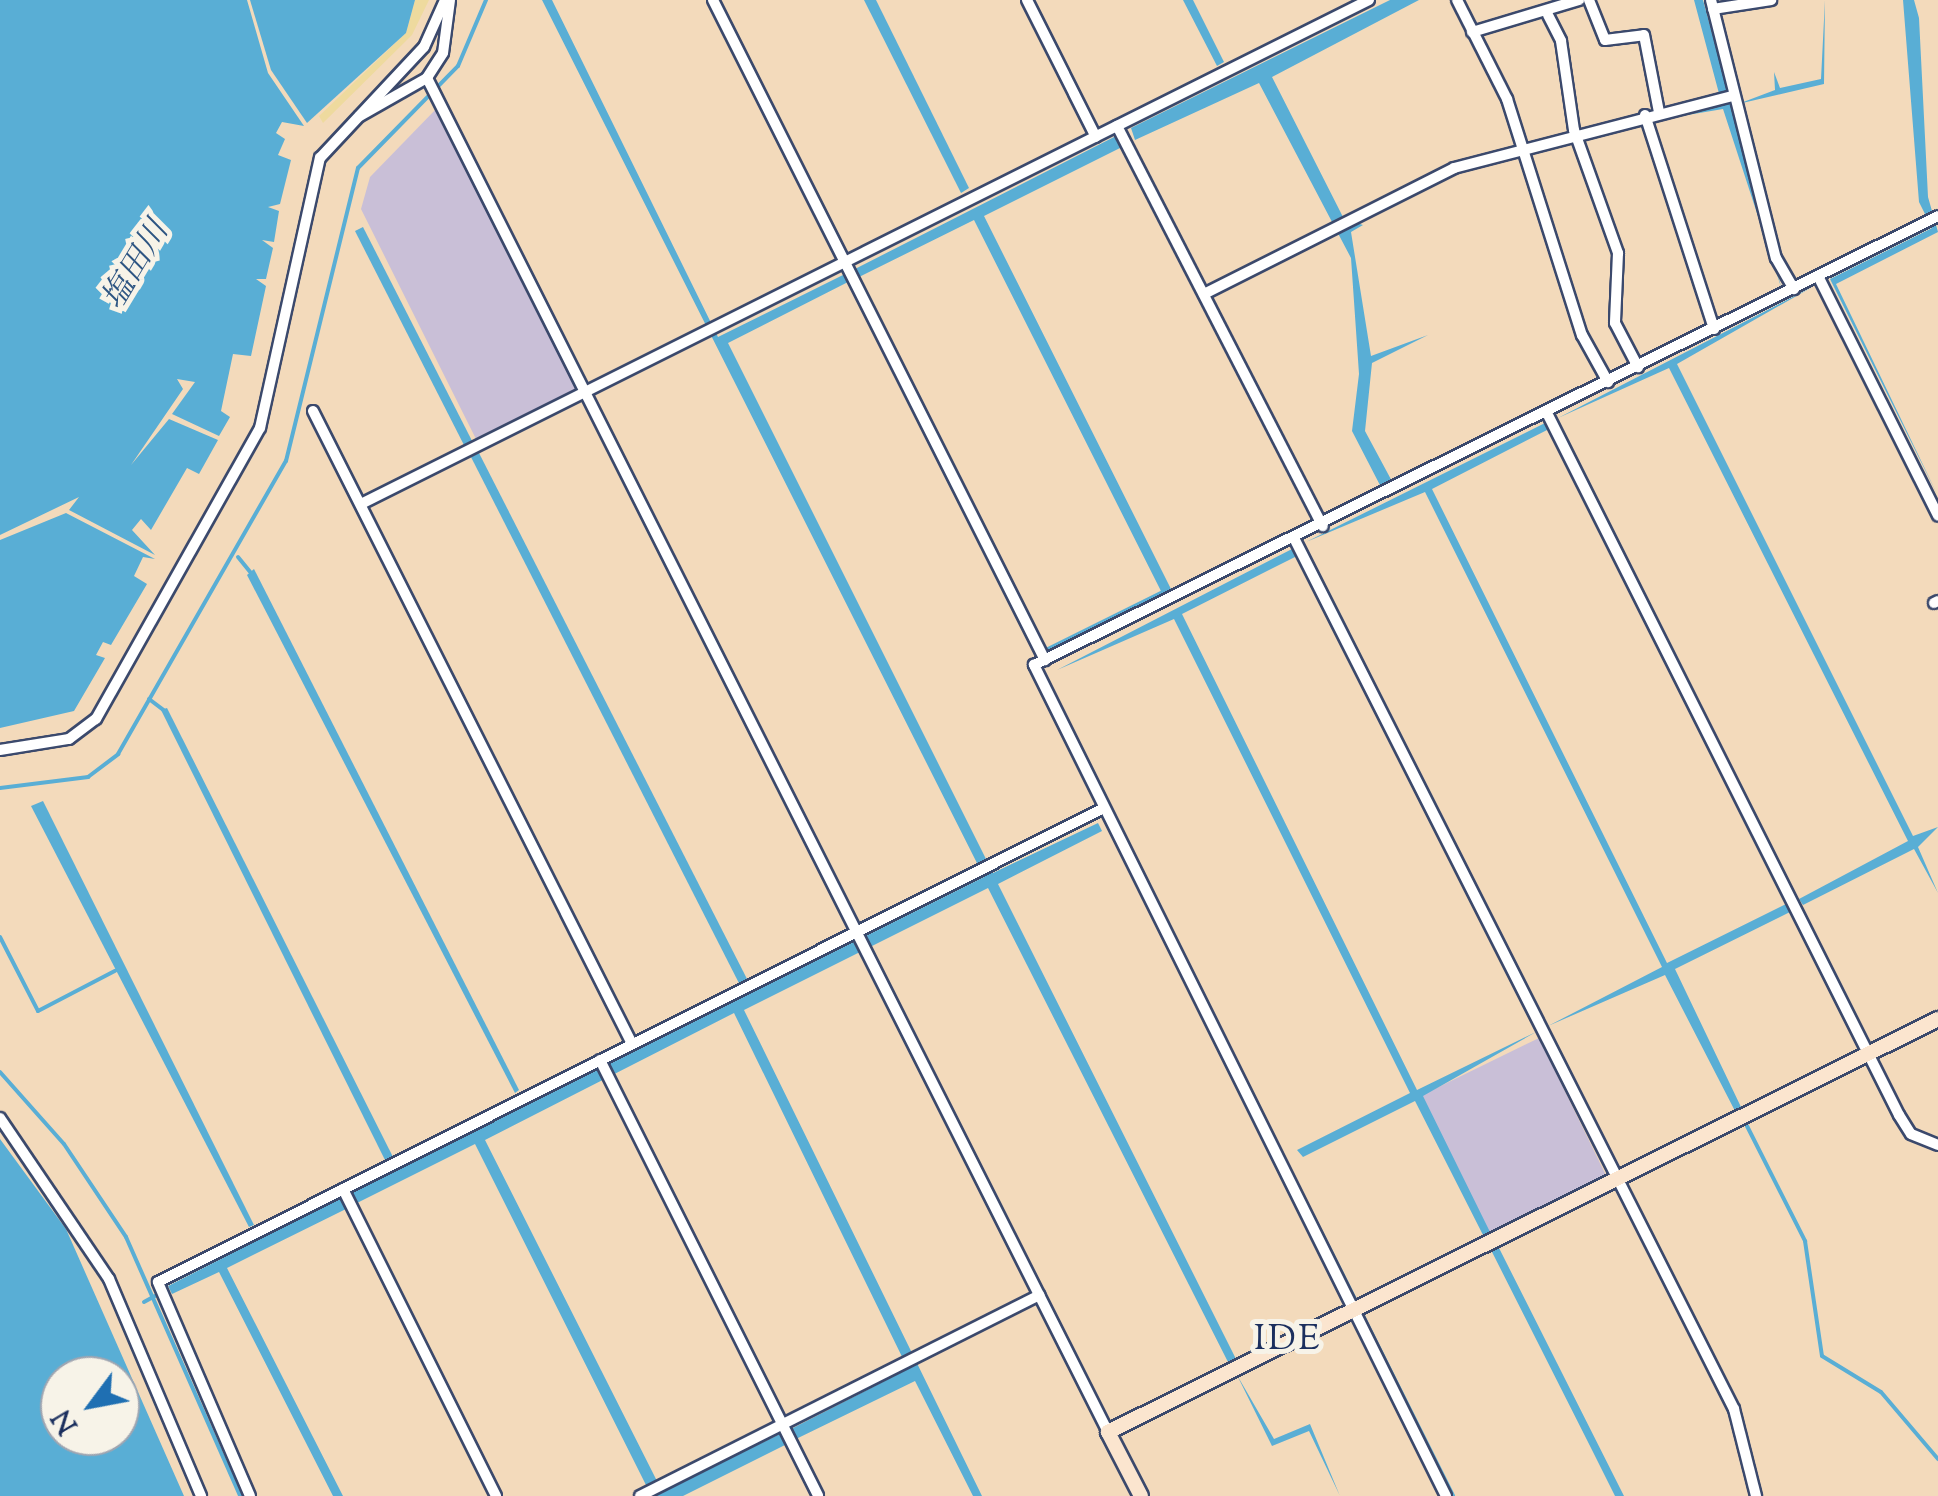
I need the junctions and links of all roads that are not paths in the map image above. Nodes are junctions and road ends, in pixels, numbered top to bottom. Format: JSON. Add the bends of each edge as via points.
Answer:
{"nodes":[{"id":1,"x":448,"y":0,"type":"edge"},
{"id":2,"x":712,"y":0,"type":"edge"},
{"id":3,"x":1027,"y":0,"type":"edge"},
{"id":4,"x":1369,"y":0,"type":"edge"},
{"id":5,"x":1457,"y":0,"type":"edge"},
{"id":6,"x":1579,"y":0,"type":"edge"},
{"id":7,"x":1589,"y":0,"type":"edge"},
{"id":8,"x":1771,"y":0,"type":"edge"},
{"id":9,"x":1348,"y":5,"type":"edge"},
{"id":10,"x":1712,"y":5,"type":"edge"},
{"id":11,"x":1548,"y":15,"type":"junction"},
{"id":12,"x":1472,"y":32,"type":"junction"},
{"id":13,"x":428,"y":81,"type":"junction"},
{"id":14,"x":1725,"y":97,"type":"junction"},
{"id":15,"x":1659,"y":112,"type":"junction"},
{"id":16,"x":1646,"y":115,"type":"junction"},
{"id":17,"x":358,"y":116,"type":"junction"},
{"id":18,"x":1574,"y":130,"type":"junction"},
{"id":19,"x":1122,"y":134,"type":"junction"},
{"id":20,"x":1096,"y":137,"type":"junction"},
{"id":21,"x":1520,"y":144,"type":"junction"},
{"id":22,"x":1933,"y":218,"type":"edge"},
{"id":23,"x":850,"y":272,"type":"junction"},
{"id":24,"x":1818,"y":276,"type":"junction"},
{"id":25,"x":1794,"y":288,"type":"junction"},
{"id":26,"x":1206,"y":293,"type":"junction"},
{"id":27,"x":1714,"y":329,"type":"junction"},
{"id":28,"x":1638,"y":367,"type":"junction"},
{"id":29,"x":1608,"y":382,"type":"junction"},
{"id":30,"x":586,"y":392,"type":"junction"},
{"id":31,"x":313,"y":411,"type":"dead end"},
{"id":32,"x":1547,"y":413,"type":"junction"},
{"id":33,"x":361,"y":504,"type":"junction"},
{"id":34,"x":1938,"y":516,"type":"edge"},
{"id":35,"x":1323,"y":526,"type":"junction"},
{"id":36,"x":1295,"y":540,"type":"junction"},
{"id":37,"x":1045,"y":660,"type":"junction"},
{"id":38,"x":0,"y":750,"type":"edge"},
{"id":39,"x":1102,"y":809,"type":"junction"},
{"id":40,"x":862,"y":939,"type":"junction"},
{"id":41,"x":1938,"y":1018,"type":"edge"},
{"id":42,"x":632,"y":1044,"type":"junction"},
{"id":43,"x":1868,"y":1053,"type":"junction"},
{"id":44,"x":604,"y":1069,"type":"junction"},
{"id":45,"x":0,"y":1118,"type":"edge"},
{"id":46,"x":1938,"y":1145,"type":"edge"},
{"id":47,"x":1614,"y":1179,"type":"junction"},
{"id":48,"x":347,"y":1197,"type":"junction"},
{"id":49,"x":1039,"y":1295,"type":"junction"},
{"id":50,"x":1353,"y":1310,"type":"junction"},
{"id":51,"x":1108,"y":1432,"type":"junction"},
{"id":52,"x":786,"y":1433,"type":"junction"},
{"id":53,"x":649,"y":1492,"type":"edge"},
{"id":54,"x":202,"y":1496,"type":"edge"},
{"id":55,"x":250,"y":1496,"type":"edge"},
{"id":56,"x":496,"y":1496,"type":"edge"},
{"id":57,"x":818,"y":1496,"type":"edge"},
{"id":58,"x":1141,"y":1496,"type":"edge"},
{"id":59,"x":1446,"y":1496,"type":"edge"},
{"id":60,"x":1756,"y":1496,"type":"edge"}],
"edges":[{"from":1,"to":13,"type":"street","via":[[443,53]]},
{"from":1,"to":17,"type":"street","via":[[424,48]]},
{"from":2,"to":23,"type":"street"},
{"from":3,"to":20,"type":"street"},
{"from":4,"to":9,"type":"street"},
{"from":5,"to":12,"type":"street"},
{"from":6,"to":11,"type":"street"},
{"from":7,"to":15,"type":"street","via":[[1604,40],[1644,35]]},
{"from":8,"to":10,"type":"street"},
{"from":9,"to":19,"type":"street"},
{"from":10,"to":14,"type":"street"},
{"from":11,"to":12,"type":"street","via":[[1535,10]]},
{"from":11,"to":18,"type":"street","via":[[1562,41]]},
{"from":12,"to":21,"type":"street"},
{"from":13,"to":17,"type":"street"},
{"from":13,"to":30,"type":"street"},
{"from":14,"to":15,"type":"street"},
{"from":14,"to":25,"type":"street","via":[[1776,258]]},
{"from":15,"to":16,"type":"street"},
{"from":16,"to":18,"type":"street"},
{"from":16,"to":27,"type":"street"},
{"from":17,"to":38,"type":"street","via":[[320,158],[281,361],[241,469],[89,728]]},
{"from":18,"to":21,"type":"street"},
{"from":18,"to":28,"type":"street","via":[[1618,253],[1615,323]]},
{"from":19,"to":20,"type":"street"},
{"from":19,"to":26,"type":"street"},
{"from":20,"to":23,"type":"street","via":[[970,200]]},
{"from":21,"to":26,"type":"street"},
{"from":21,"to":29,"type":"street","via":[[1582,335]]},
{"from":22,"to":24,"type":"street"},
{"from":23,"to":30,"type":"street"},
{"from":23,"to":37,"type":"street"},
{"from":24,"to":25,"type":"street"},
{"from":24,"to":34,"type":"street"},
{"from":25,"to":27,"type":"street"},
{"from":26,"to":35,"type":"street"},
{"from":27,"to":28,"type":"street"},
{"from":28,"to":29,"type":"street"},
{"from":29,"to":32,"type":"street"},
{"from":30,"to":33,"type":"street"},
{"from":30,"to":40,"type":"street"},
{"from":31,"to":33,"type":"street"},
{"from":32,"to":35,"type":"street"},
{"from":32,"to":43,"type":"street"},
{"from":33,"to":42,"type":"street"},
{"from":35,"to":36,"type":"street"},
{"from":36,"to":37,"type":"street"},
{"from":36,"to":47,"type":"street"},
{"from":37,"to":39,"type":"street","via":[[1034,665]]},
{"from":39,"to":40,"type":"street","via":[[978,870]]},
{"from":39,"to":50,"type":"street"},
{"from":40,"to":42,"type":"street"},
{"from":40,"to":49,"type":"street"},
{"from":41,"to":43,"type":"street"},
{"from":42,"to":44,"type":"street"},
{"from":43,"to":46,"type":"street","via":[[1911,1134]]},
{"from":43,"to":47,"type":"street"},
{"from":44,"to":48,"type":"street","via":[[519,1101],[392,1165]]},
{"from":44,"to":52,"type":"street"},
{"from":45,"to":54,"type":"street","via":[[109,1279]]},
{"from":47,"to":50,"type":"street"},
{"from":47,"to":60,"type":"street","via":[[1734,1408]]},
{"from":48,"to":55,"type":"street","via":[[158,1282]]},
{"from":48,"to":56,"type":"street"},
{"from":49,"to":51,"type":"street"},
{"from":49,"to":52,"type":"street"},
{"from":50,"to":51,"type":"street"},
{"from":50,"to":59,"type":"street"},
{"from":51,"to":58,"type":"street"},
{"from":52,"to":53,"type":"street"},
{"from":52,"to":57,"type":"street"}]}
